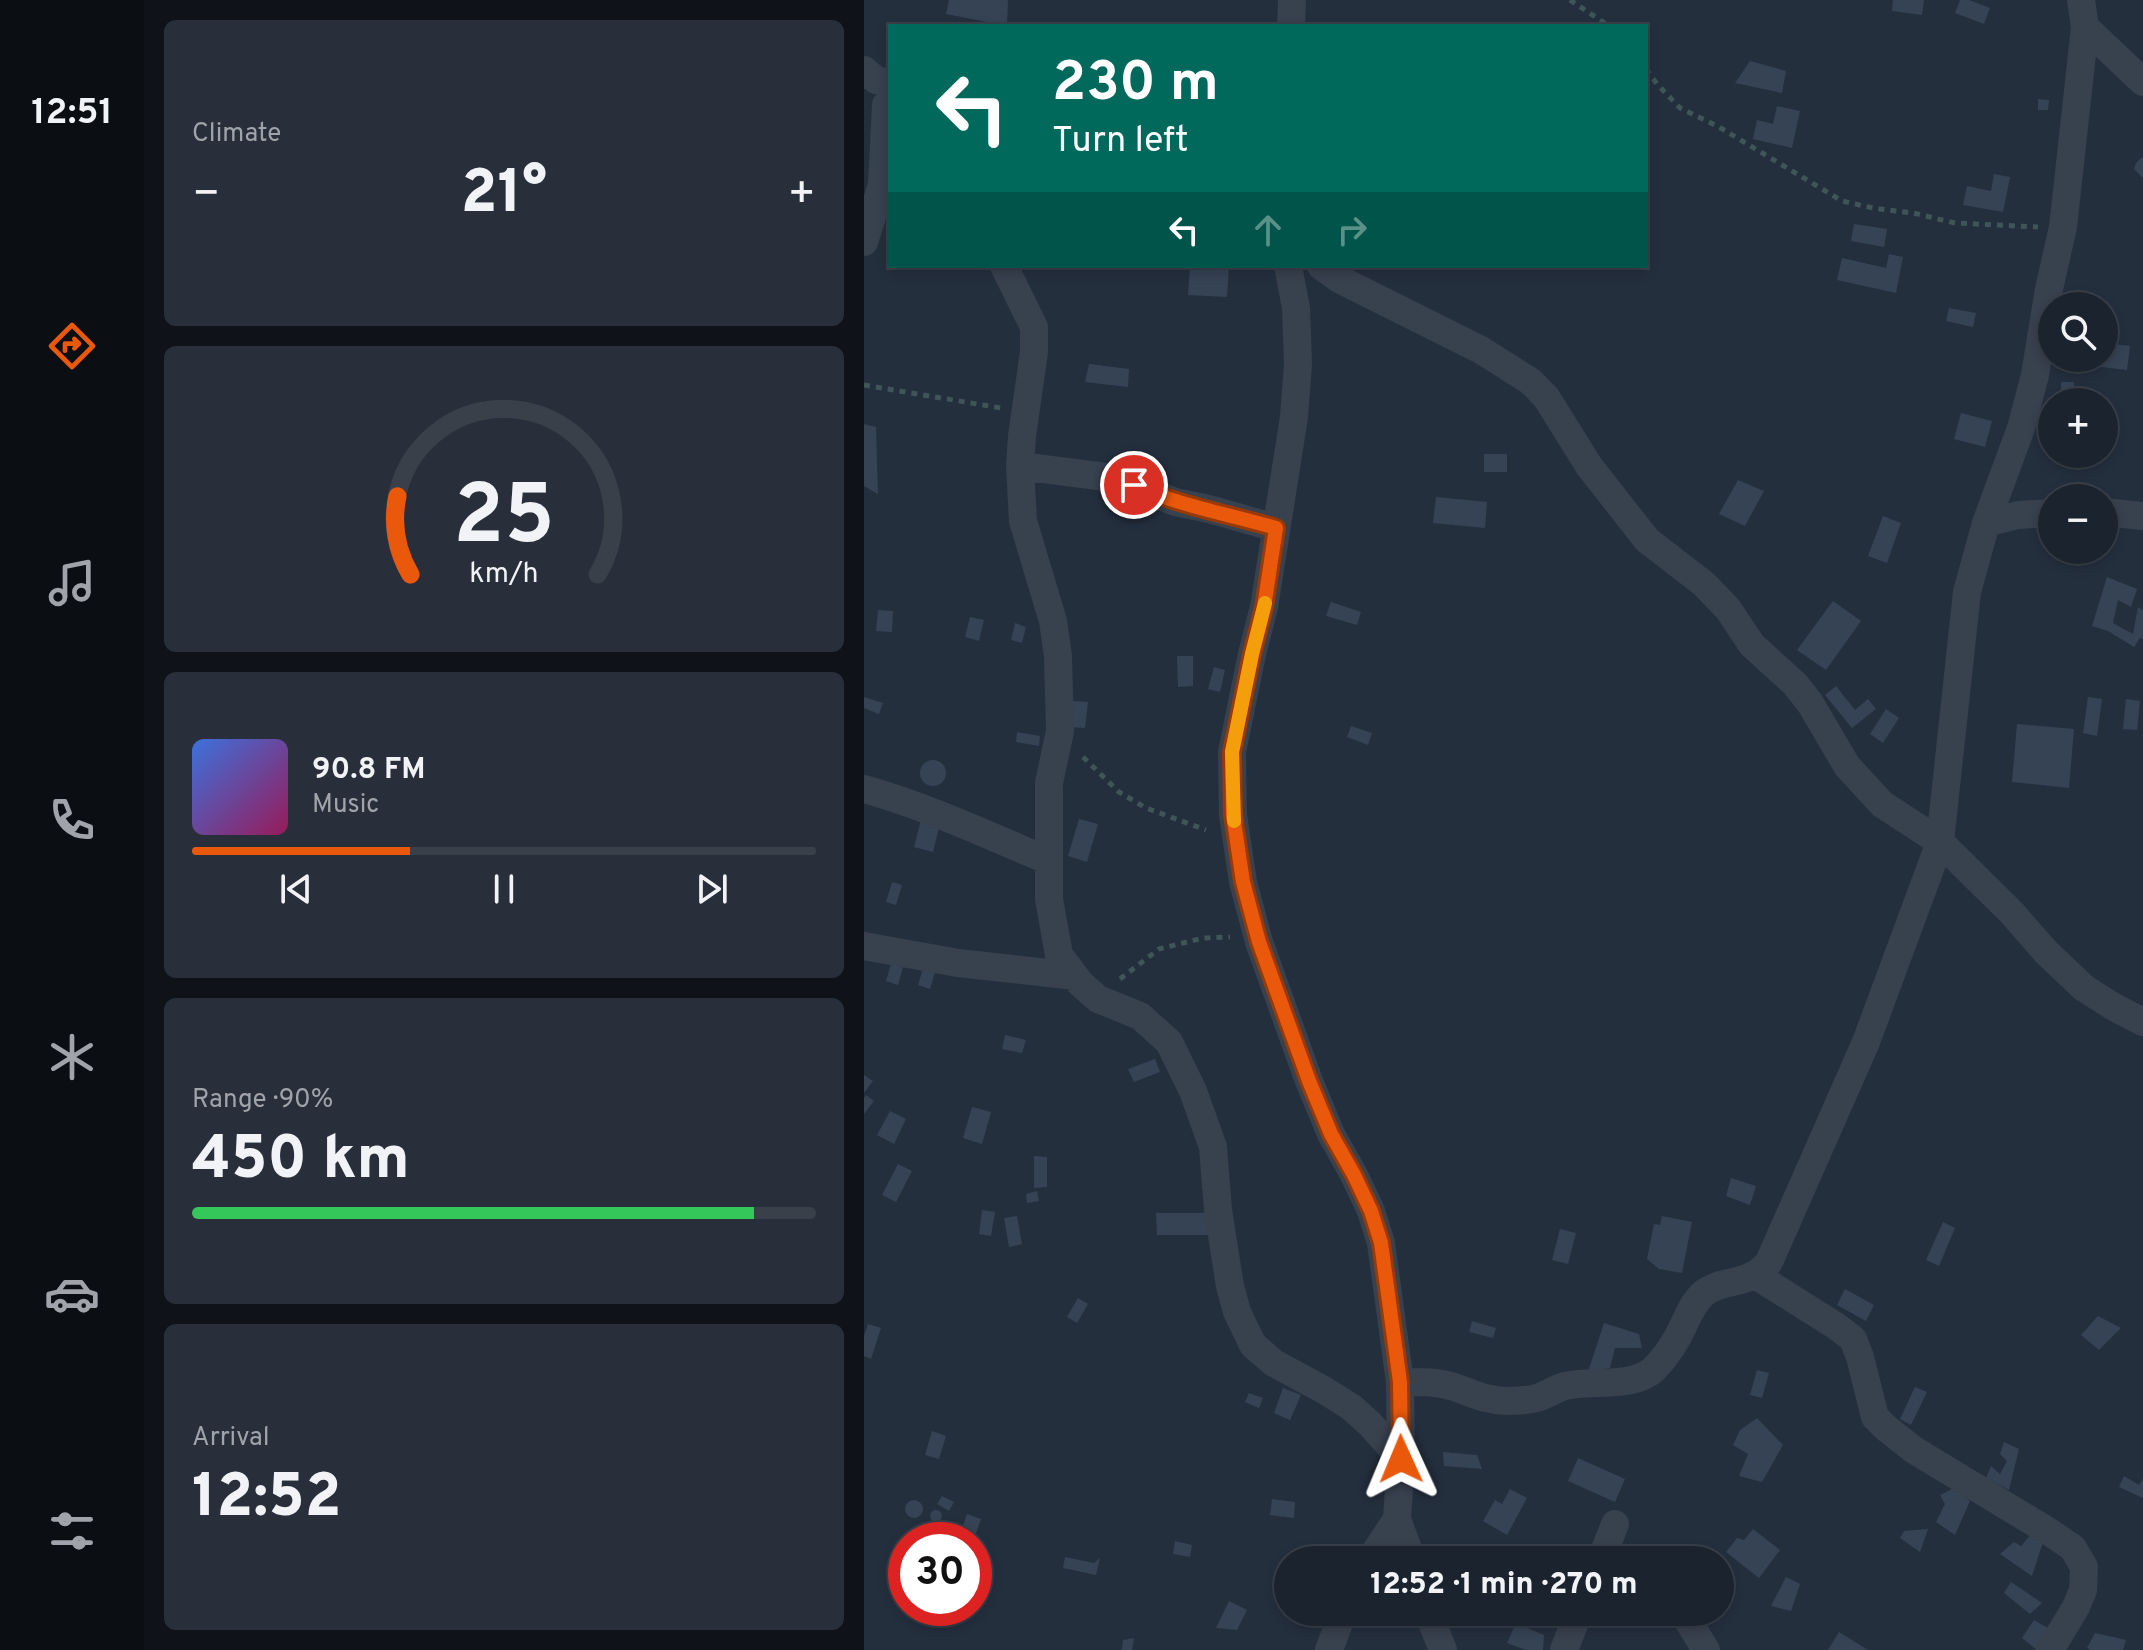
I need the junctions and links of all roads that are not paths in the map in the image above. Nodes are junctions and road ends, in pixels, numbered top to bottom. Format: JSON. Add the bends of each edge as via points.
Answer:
{"nodes":[{"id":1,"x":1292,"y":0,"type":"edge"},
{"id":2,"x":2083,"y":13,"type":"edge"},
{"id":3,"x":1291,"y":24,"type":"edge"},
{"id":4,"x":2143,"y":82,"type":"edge"},
{"id":5,"x":881,"y":89,"type":"edge"},
{"id":6,"x":864,"y":242,"type":"edge"},
{"id":7,"x":1005,"y":268,"type":"edge"},
{"id":8,"x":1288,"y":268,"type":"edge"},
{"id":9,"x":1324,"y":268,"type":"edge"},
{"id":10,"x":1020,"y":466,"type":"junction"},
{"id":11,"x":2118,"y":513,"type":"edge"},
{"id":12,"x":2038,"y":514,"type":"edge"},
{"id":13,"x":2143,"y":516,"type":"edge"},
{"id":14,"x":1986,"y":523,"type":"junction"},
{"id":15,"x":1276,"y":528,"type":"junction"},
{"id":16,"x":864,"y":789,"type":"edge"},
{"id":17,"x":1940,"y":842,"type":"junction"},
{"id":18,"x":1049,"y":861,"type":"junction"},
{"id":19,"x":864,"y":946,"type":"edge"},
{"id":20,"x":1075,"y":976,"type":"junction"},
{"id":21,"x":2143,"y":1022,"type":"edge"},
{"id":22,"x":1755,"y":1275,"type":"junction"},
{"id":23,"x":1400,"y":1382,"type":"junction"},
{"id":24,"x":1401,"y":1459,"type":"junction"},
{"id":25,"x":1397,"y":1519,"type":"junction"},
{"id":26,"x":1615,"y":1524,"type":"dead end"},
{"id":27,"x":1379,"y":1546,"type":"edge"},
{"id":28,"x":1407,"y":1546,"type":"edge"},
{"id":29,"x":1606,"y":1546,"type":"edge"},
{"id":30,"x":1338,"y":1626,"type":"edge"},
{"id":31,"x":1434,"y":1626,"type":"edge"},
{"id":32,"x":1573,"y":1626,"type":"edge"},
{"id":33,"x":1691,"y":1626,"type":"edge"},
{"id":34,"x":1329,"y":1650,"type":"edge"},
{"id":35,"x":1443,"y":1650,"type":"edge"},
{"id":36,"x":1564,"y":1650,"type":"edge"},
{"id":37,"x":1706,"y":1650,"type":"edge"},
{"id":38,"x":2050,"y":1650,"type":"edge"}],
"edges":[{"from":1,"to":3,"type":"street"},
{"from":2,"to":4,"type":"street"},
{"from":2,"to":14,"type":"street","via":[[2063,227],[2035,375]]},
{"from":5,"to":6,"type":"street","via":[[882,185]]},
{"from":7,"to":10,"type":"street","via":[[1034,327]]},
{"from":8,"to":15,"type":"street","via":[[1298,364]]},
{"from":9,"to":17,"type":"street","via":[[1530,381],[1647,540],[1704,584],[1752,645],[1795,684],[1847,766],[1882,804]]},
{"from":10,"to":15,"type":"street","via":[[1106,477],[1175,502]]},
{"from":10,"to":18,"type":"street","via":[[1023,521],[1058,656],[1060,731],[1049,783]]},
{"from":11,"to":13,"type":"street"},
{"from":12,"to":14,"type":"street"},
{"from":14,"to":17,"type":"street","via":[[1967,592]]},
{"from":15,"to":23,"type":"street","via":[[1232,752],[1233,815],[1259,942],[1309,1081],[1381,1243]]},
{"from":16,"to":18,"type":"street"},
{"from":17,"to":21,"type":"street","via":[[2084,988]]},
{"from":17,"to":22,"type":"street","via":[[1866,1042],[1769,1262]]},
{"from":18,"to":20,"type":"street","via":[[1049,899],[1059,955]]},
{"from":19,"to":20,"type":"street"},
{"from":20,"to":24,"type":"street","via":[[1098,999],[1140,1016],[1169,1042],[1193,1091],[1213,1147],[1230,1286],[1253,1345],[1351,1407]]},
{"from":22,"to":23,"type":"street","via":[[1703,1294],[1652,1372],[1621,1383],[1563,1386],[1536,1398],[1507,1401],[1425,1381]]},
{"from":22,"to":38,"type":"street","via":[[1853,1339],[1875,1417],[1886,1428],[2073,1548],[2084,1567],[2083,1590]]},
{"from":23,"to":24,"type":"street"},
{"from":24,"to":25,"type":"street"},
{"from":25,"to":27,"type":"street"},
{"from":25,"to":28,"type":"street"},
{"from":26,"to":29,"type":"street"},
{"from":30,"to":34,"type":"street"},
{"from":31,"to":35,"type":"street"},
{"from":32,"to":36,"type":"street"},
{"from":33,"to":37,"type":"street"}]}
